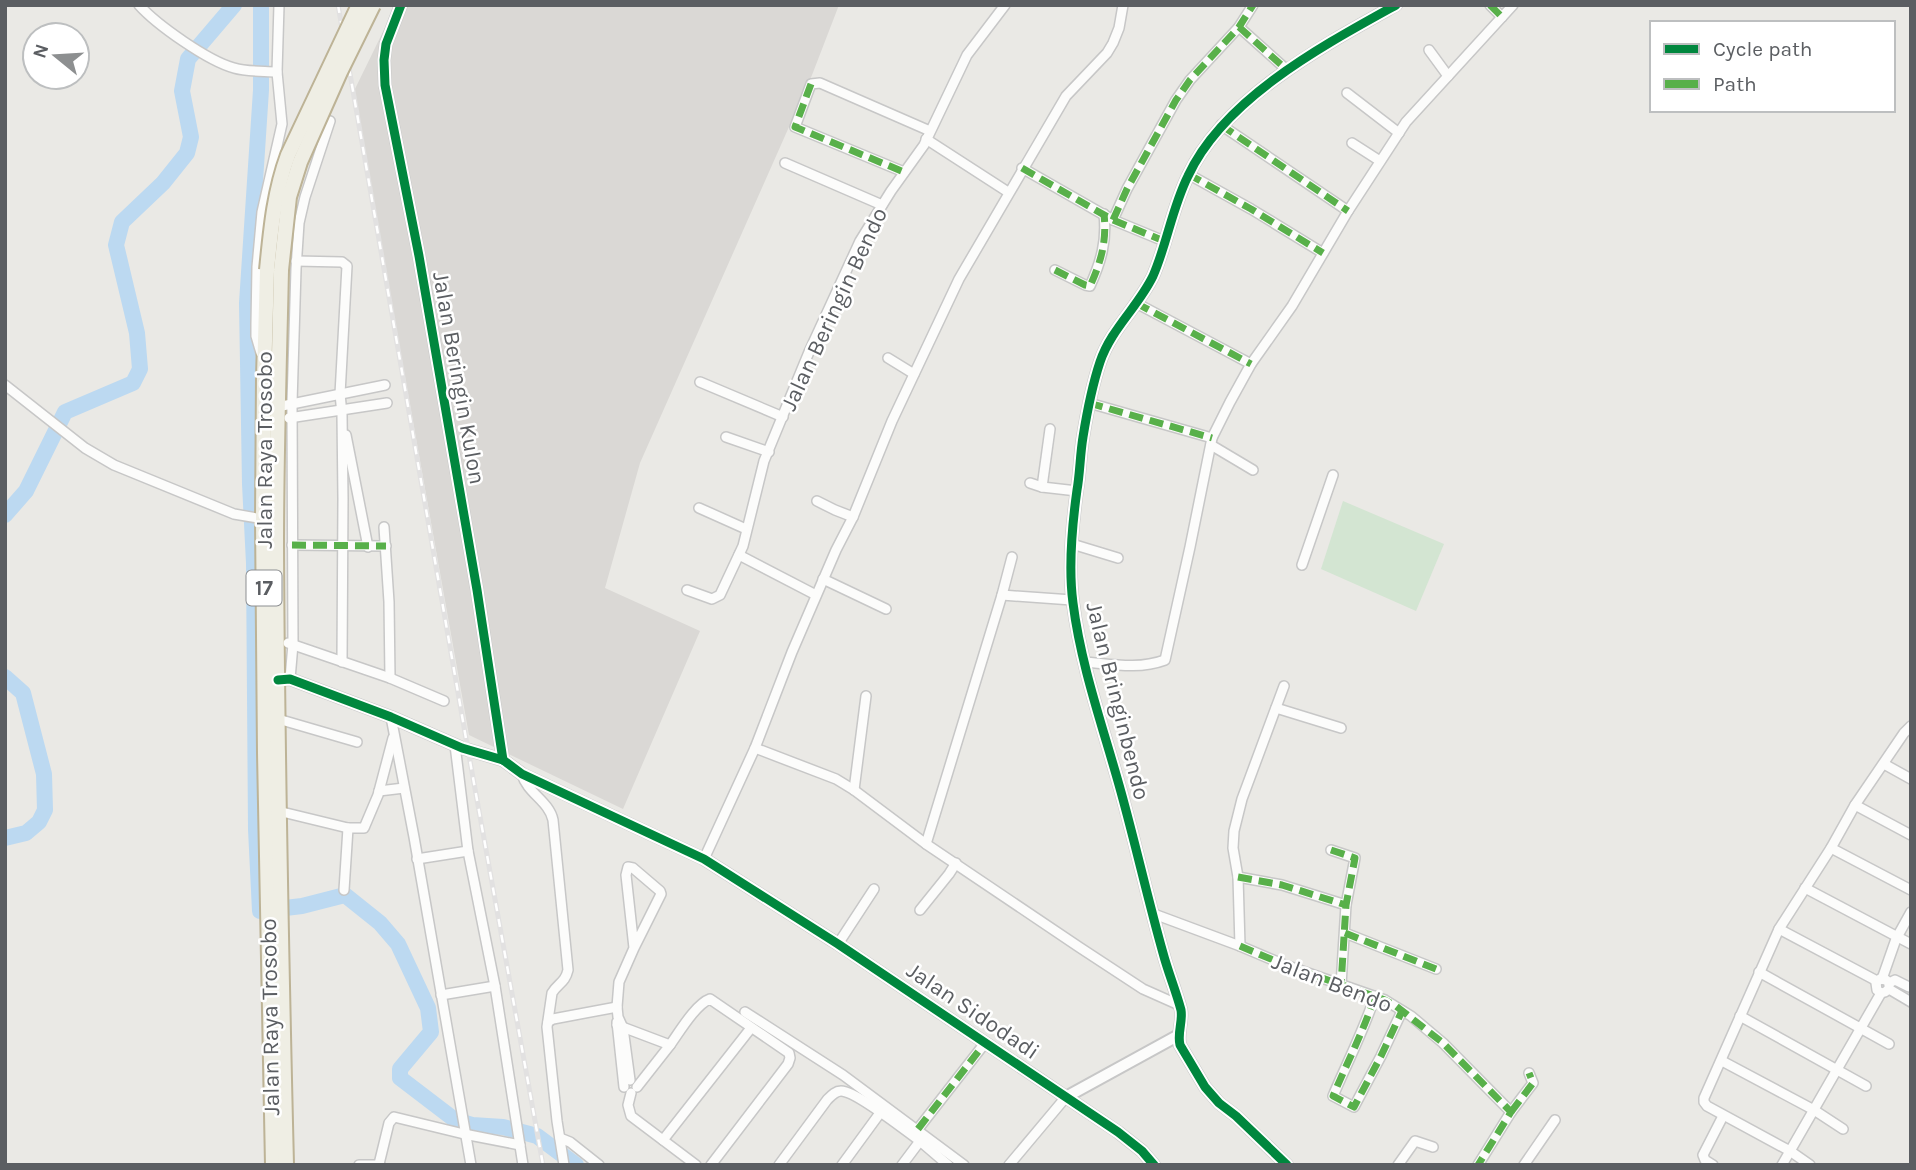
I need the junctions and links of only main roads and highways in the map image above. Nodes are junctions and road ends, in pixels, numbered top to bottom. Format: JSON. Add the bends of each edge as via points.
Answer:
{"nodes":[{"id":1,"x":359,"y":5,"type":"edge"},
{"id":2,"x":373,"y":5,"type":"edge"},
{"id":3,"x":274,"y":270,"type":"junction"},
{"id":4,"x":275,"y":911,"type":"junction"},
{"id":5,"x":273,"y":1165,"type":"edge"},
{"id":6,"x":286,"y":1165,"type":"edge"}],
"edges":[{"from":1,"to":3,"type":"highway","name":"Jalan Raya Trosobo","number":"17","bridge":true,"via":[[282,173],[271,220]]},
{"from":2,"to":3,"type":"highway","name":"Jalan Raya Trosobo","number":"17","bridge":true,"via":[[300,162]]},
{"from":3,"to":4,"type":"highway","name":"Jalan Raya Trosobo","number":"17","via":[[282,410],[278,640],[284,680],[278,719]]},
{"from":3,"to":4,"type":"highway","name":"Jalan Raya Trosobo","number":"17","via":[[256,517]]},
{"from":4,"to":5,"type":"highway","name":"Jalan Raya Trosobo","number":"17"},
{"from":4,"to":6,"type":"highway","name":"Jalan Raya Trosobo","number":"17"}]}
